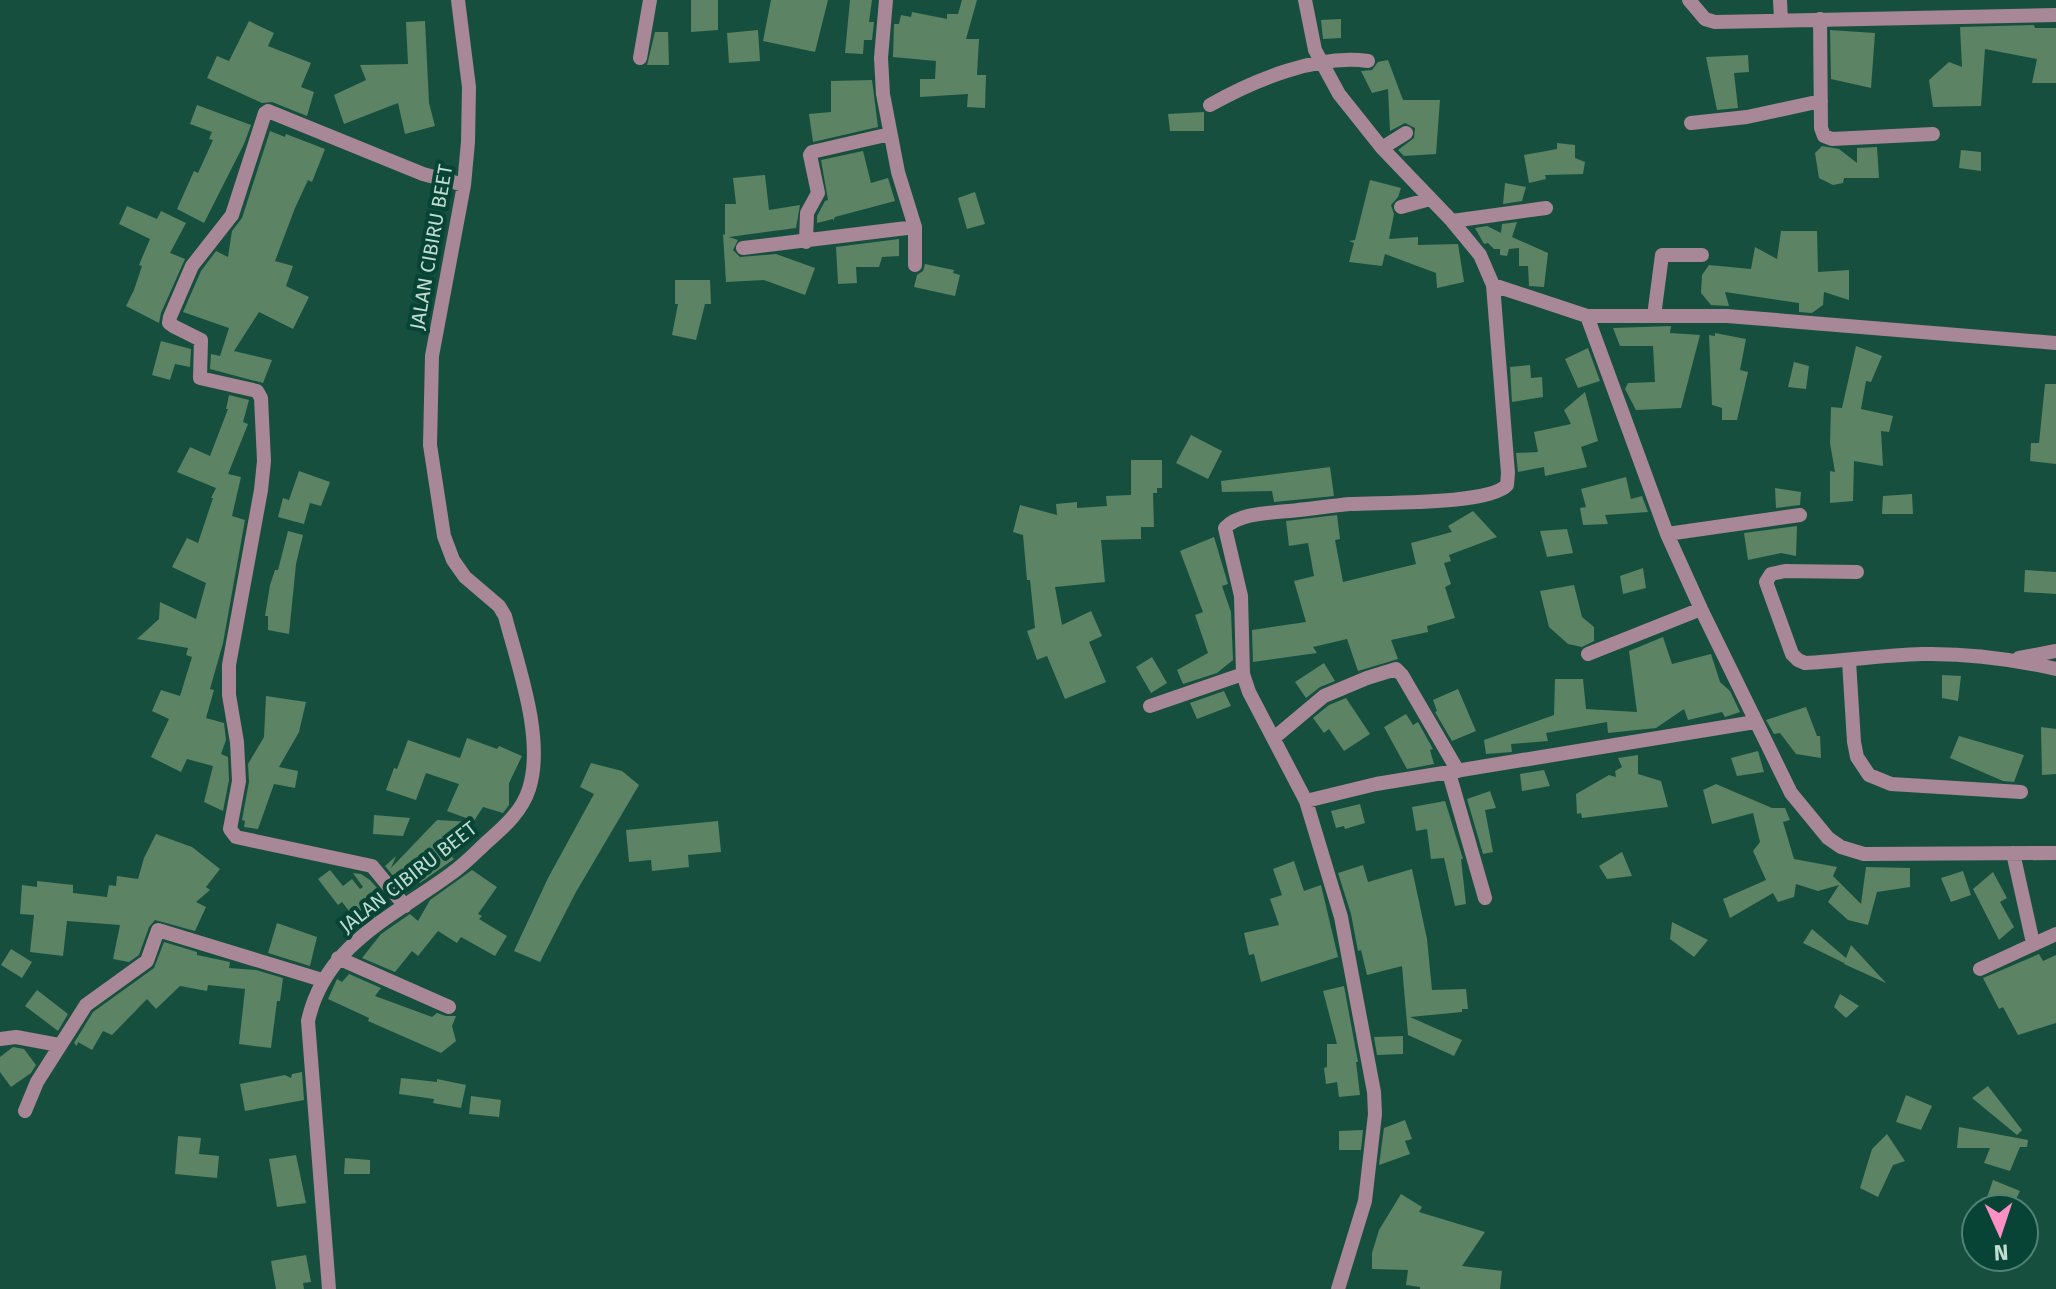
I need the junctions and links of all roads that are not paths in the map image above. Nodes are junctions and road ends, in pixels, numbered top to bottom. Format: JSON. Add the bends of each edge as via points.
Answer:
{"nodes":[{"id":1,"x":458,"y":0,"type":"edge"},
{"id":2,"x":650,"y":0,"type":"edge"},
{"id":3,"x":886,"y":0,"type":"edge"},
{"id":4,"x":1305,"y":0,"type":"edge"},
{"id":5,"x":1689,"y":0,"type":"edge"},
{"id":6,"x":1780,"y":0,"type":"edge"},
{"id":7,"x":2036,"y":8,"type":"edge"},
{"id":8,"x":2056,"y":15,"type":"edge"},
{"id":9,"x":1820,"y":19,"type":"junction"},
{"id":10,"x":1781,"y":20,"type":"junction"},
{"id":11,"x":640,"y":58,"type":"dead end"},
{"id":12,"x":1368,"y":61,"type":"dead end"},
{"id":13,"x":1322,"y":63,"type":"junction"},
{"id":14,"x":1821,"y":101,"type":"junction"},
{"id":15,"x":1210,"y":105,"type":"dead end"},
{"id":16,"x":1691,"y":123,"type":"dead end"},
{"id":17,"x":1406,"y":133,"type":"dead end"},
{"id":18,"x":890,"y":134,"type":"junction"},
{"id":19,"x":1933,"y":134,"type":"dead end"},
{"id":20,"x":1382,"y":148,"type":"junction"},
{"id":21,"x":464,"y":185,"type":"junction"},
{"id":22,"x":1430,"y":199,"type":"junction"},
{"id":23,"x":1401,"y":207,"type":"dead end"},
{"id":24,"x":1546,"y":208,"type":"dead end"},
{"id":25,"x":1452,"y":221,"type":"junction"},
{"id":26,"x":915,"y":227,"type":"junction"},
{"id":27,"x":806,"y":242,"type":"junction"},
{"id":28,"x":743,"y":248,"type":"dead end"},
{"id":29,"x":1702,"y":255,"type":"dead end"},
{"id":30,"x":915,"y":265,"type":"dead end"},
{"id":31,"x":1493,"y":285,"type":"junction"},
{"id":32,"x":1587,"y":316,"type":"junction"},
{"id":33,"x":1654,"y":316,"type":"junction"},
{"id":34,"x":2056,"y":343,"type":"edge"},
{"id":35,"x":1800,"y":515,"type":"dead end"},
{"id":36,"x":1667,"y":534,"type":"junction"},
{"id":37,"x":1857,"y":572,"type":"dead end"},
{"id":38,"x":1701,"y":609,"type":"junction"},
{"id":39,"x":2056,"y":651,"type":"edge"},
{"id":40,"x":1588,"y":654,"type":"dead end"},
{"id":41,"x":2014,"y":659,"type":"junction"},
{"id":42,"x":1849,"y":661,"type":"junction"},
{"id":43,"x":2056,"y":669,"type":"edge"},
{"id":44,"x":1243,"y":674,"type":"junction"},
{"id":45,"x":1150,"y":706,"type":"dead end"},
{"id":46,"x":1755,"y":722,"type":"junction"},
{"id":47,"x":1274,"y":738,"type":"junction"},
{"id":48,"x":1454,"y":772,"type":"junction"},
{"id":49,"x":2021,"y":792,"type":"dead end"},
{"id":50,"x":1306,"y":801,"type":"junction"},
{"id":51,"x":2013,"y":853,"type":"junction"},
{"id":52,"x":2056,"y":853,"type":"edge"},
{"id":53,"x":1485,"y":898,"type":"dead end"},
{"id":54,"x":405,"y":906,"type":"junction"},
{"id":55,"x":2056,"y":934,"type":"edge"},
{"id":56,"x":2033,"y":943,"type":"junction"},
{"id":57,"x":338,"y":958,"type":"junction"},
{"id":58,"x":1980,"y":969,"type":"dead end"},
{"id":59,"x":322,"y":980,"type":"junction"},
{"id":60,"x":449,"y":1007,"type":"dead end"},
{"id":61,"x":0,"y":1039,"type":"edge"},
{"id":62,"x":59,"y":1045,"type":"junction"},
{"id":63,"x":25,"y":1111,"type":"dead end"},
{"id":64,"x":329,"y":1289,"type":"edge"},
{"id":65,"x":1338,"y":1289,"type":"edge"}],
"edges":[{"from":1,"to":21,"type":"street","name":"JALAN CIBIRU BEET","via":[[469,87]]},
{"from":2,"to":11,"type":"street"},
{"from":3,"to":18,"type":"street","via":[[881,58]]},
{"from":4,"to":13,"type":"street"},
{"from":5,"to":10,"type":"street","via":[[1705,19],[1715,22]]},
{"from":6,"to":10,"type":"street"},
{"from":7,"to":8,"type":"street"},
{"from":7,"to":9,"type":"street"},
{"from":9,"to":10,"type":"street"},
{"from":9,"to":14,"type":"street"},
{"from":12,"to":13,"type":"street"},
{"from":13,"to":15,"type":"street","via":[[1238,90]]},
{"from":13,"to":20,"type":"street"},
{"from":14,"to":16,"type":"street"},
{"from":14,"to":19,"type":"street","via":[[1824,136],[1832,139]]},
{"from":17,"to":20,"type":"street"},
{"from":18,"to":26,"type":"street"},
{"from":18,"to":27,"type":"street","via":[[812,152],[818,193],[807,213]]},
{"from":20,"to":22,"type":"street"},
{"from":21,"to":54,"type":"street","name":"JALAN CIBIRU BEET","via":[[432,356],[430,445],[444,536],[465,577],[505,616],[534,750],[529,788],[518,812],[455,871]]},
{"from":21,"to":54,"type":"street","via":[[423,174],[268,111],[232,215],[192,266],[169,323],[201,340],[200,378],[257,391],[261,398],[261,490],[229,665],[239,781],[230,829],[236,837],[372,866]]},
{"from":22,"to":23,"type":"street"},
{"from":22,"to":25,"type":"street"},
{"from":24,"to":25,"type":"street"},
{"from":25,"to":31,"type":"street","via":[[1480,255]]},
{"from":26,"to":27,"type":"street"},
{"from":26,"to":30,"type":"street"},
{"from":27,"to":28,"type":"street"},
{"from":29,"to":33,"type":"street","via":[[1662,255]]},
{"from":31,"to":32,"type":"street"},
{"from":31,"to":44,"type":"street","via":[[1507,485],[1475,498],[1347,505],[1232,521],[1225,531],[1241,596]]},
{"from":32,"to":33,"type":"street"},
{"from":32,"to":36,"type":"street"},
{"from":33,"to":34,"type":"street","via":[[1727,316]]},
{"from":35,"to":36,"type":"street"},
{"from":36,"to":38,"type":"street"},
{"from":37,"to":42,"type":"street","via":[[1785,571],[1771,574],[1766,582],[1798,660]]},
{"from":38,"to":40,"type":"street"},
{"from":38,"to":46,"type":"street"},
{"from":39,"to":41,"type":"street"},
{"from":41,"to":42,"type":"street","via":[[1920,654]]},
{"from":41,"to":43,"type":"street"},
{"from":42,"to":49,"type":"street","via":[[1854,742],[1869,775],[1891,784]]},
{"from":44,"to":45,"type":"street"},
{"from":44,"to":47,"type":"street"},
{"from":46,"to":48,"type":"street"},
{"from":46,"to":51,"type":"street","via":[[1791,793],[1841,847],[1864,854]]},
{"from":47,"to":48,"type":"street","via":[[1324,696],[1396,669]]},
{"from":47,"to":50,"type":"street"},
{"from":48,"to":50,"type":"street"},
{"from":48,"to":53,"type":"street"},
{"from":50,"to":65,"type":"street","via":[[1341,917],[1374,1092],[1365,1201]]},
{"from":51,"to":52,"type":"street"},
{"from":51,"to":56,"type":"street"},
{"from":54,"to":57,"type":"street","name":"JALAN CIBIRU BEET"},
{"from":55,"to":56,"type":"street"},
{"from":56,"to":58,"type":"street"},
{"from":57,"to":59,"type":"street","name":"JALAN CIBIRU BEET"},
{"from":57,"to":60,"type":"street"},
{"from":59,"to":62,"type":"street","via":[[158,930],[147,961],[86,1005]]},
{"from":59,"to":64,"type":"street","name":"JALAN CIBIRU BEET","via":[[308,1021]]},
{"from":61,"to":62,"type":"street"},
{"from":62,"to":63,"type":"street"}]}
